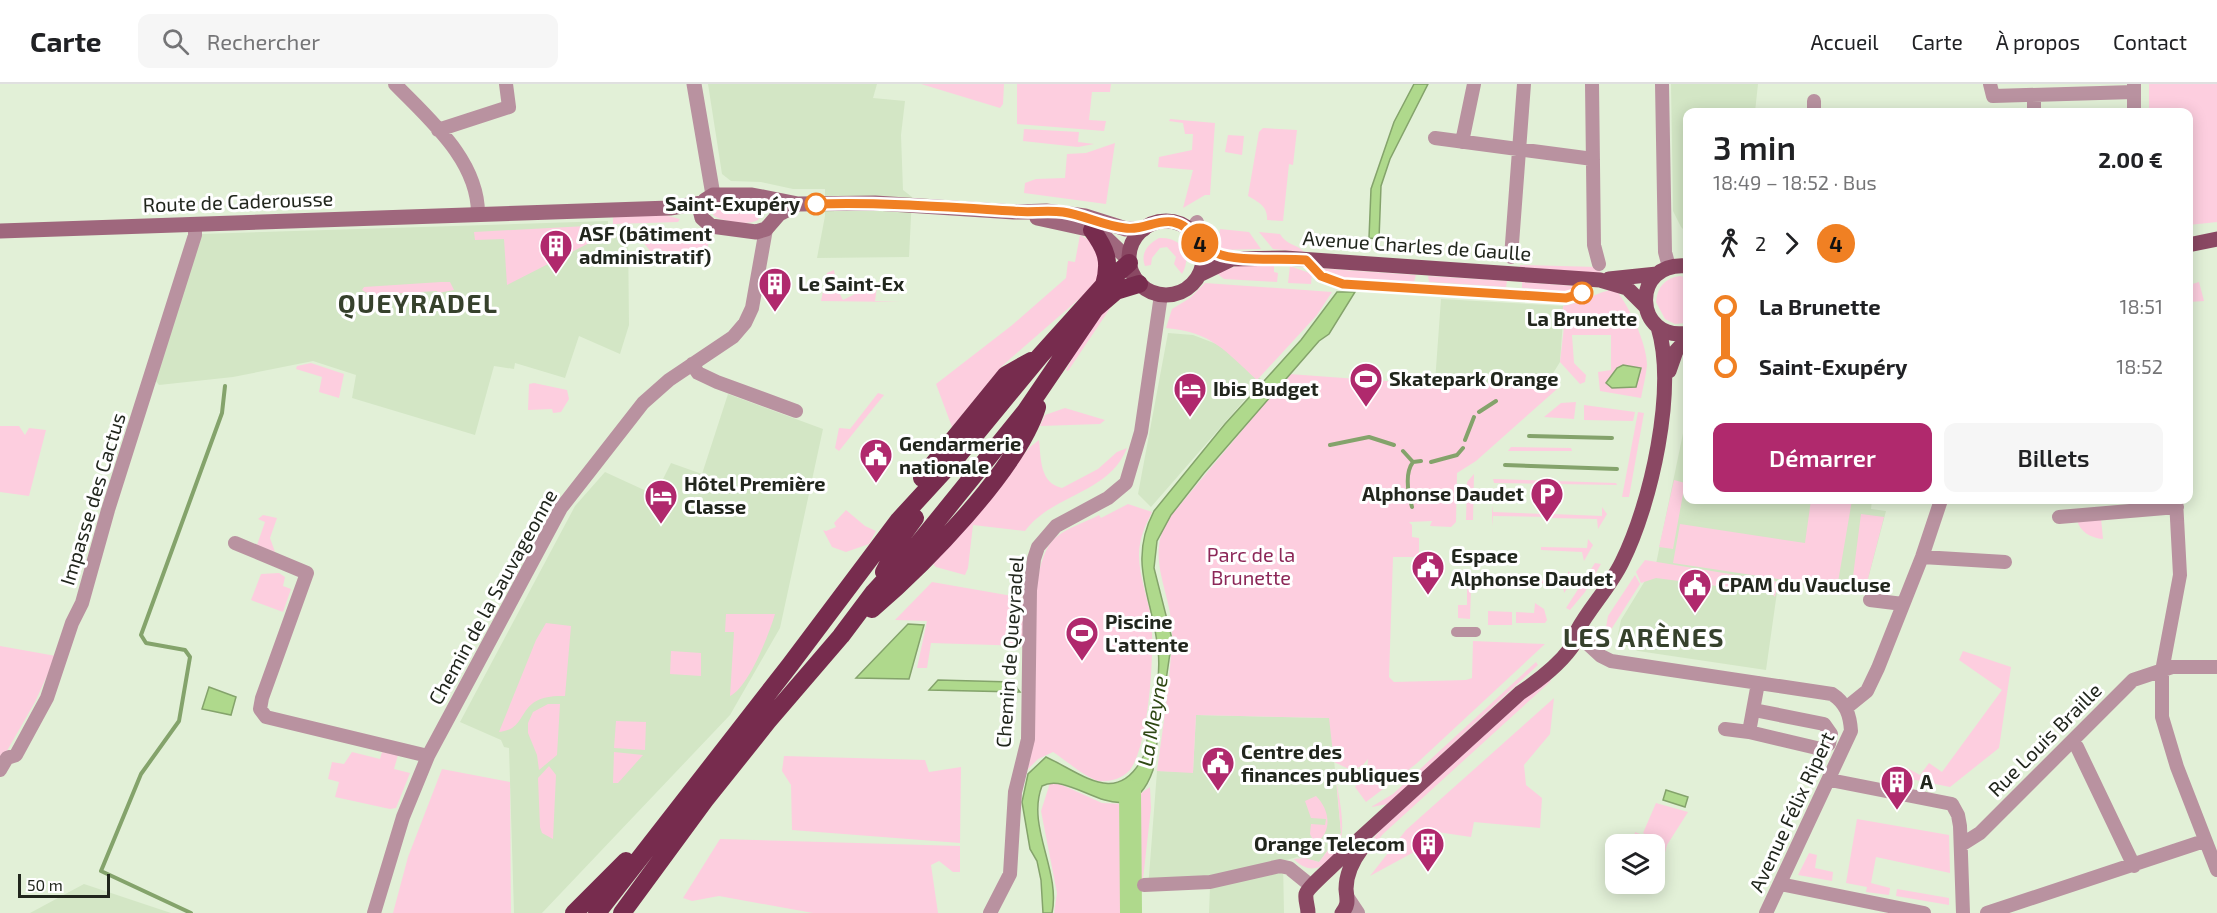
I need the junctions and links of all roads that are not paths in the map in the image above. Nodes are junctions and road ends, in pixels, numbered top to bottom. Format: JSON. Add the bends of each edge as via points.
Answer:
{"nodes":[{"id":1,"x":395,"y":84,"type":"edge"},
{"id":2,"x":506,"y":84,"type":"edge"},
{"id":3,"x":694,"y":84,"type":"edge"},
{"id":4,"x":1474,"y":84,"type":"edge"},
{"id":5,"x":1524,"y":84,"type":"edge"},
{"id":6,"x":1592,"y":84,"type":"edge"},
{"id":7,"x":1662,"y":84,"type":"edge"},
{"id":8,"x":1990,"y":84,"type":"edge"},
{"id":9,"x":2134,"y":88,"type":"edge"},
{"id":10,"x":2034,"y":96,"type":"junction"},
{"id":11,"x":2034,"y":108,"type":"edge"},
{"id":12,"x":2134,"y":108,"type":"edge"},
{"id":13,"x":438,"y":130,"type":"junction"},
{"id":14,"x":1435,"y":138,"type":"dead end"},
{"id":15,"x":1462,"y":142,"type":"junction"},
{"id":16,"x":1518,"y":151,"type":"junction"},
{"id":17,"x":1593,"y":159,"type":"junction"},
{"id":18,"x":766,"y":200,"type":"junction"},
{"id":19,"x":798,"y":204,"type":"junction"},
{"id":20,"x":706,"y":206,"type":"junction"},
{"id":21,"x":1014,"y":212,"type":"junction"},
{"id":22,"x":478,"y":215,"type":"junction"},
{"id":23,"x":195,"y":224,"type":"junction"},
{"id":24,"x":769,"y":224,"type":"junction"},
{"id":25,"x":1144,"y":229,"type":"junction"},
{"id":26,"x":1092,"y":230,"type":"junction"},
{"id":27,"x":0,"y":231,"type":"edge"},
{"id":28,"x":744,"y":231,"type":"junction"},
{"id":29,"x":2217,"y":239,"type":"edge"},
{"id":30,"x":2193,"y":244,"type":"edge"},
{"id":31,"x":1201,"y":246,"type":"junction"},
{"id":32,"x":760,"y":254,"type":"junction"},
{"id":33,"x":1511,"y":257,"type":"dead end"},
{"id":34,"x":1232,"y":259,"type":"junction"},
{"id":35,"x":1129,"y":262,"type":"junction"},
{"id":36,"x":1599,"y":264,"type":"dead end"},
{"id":37,"x":1683,"y":267,"type":"edge"},
{"id":38,"x":1663,"y":270,"type":"junction"},
{"id":39,"x":1199,"y":275,"type":"junction"},
{"id":40,"x":1600,"y":280,"type":"junction"},
{"id":41,"x":1139,"y":284,"type":"junction"},
{"id":42,"x":1104,"y":285,"type":"junction"},
{"id":43,"x":1161,"y":295,"type":"junction"},
{"id":44,"x":1645,"y":306,"type":"junction"},
{"id":45,"x":1658,"y":327,"type":"junction"},
{"id":46,"x":1683,"y":333,"type":"edge"},
{"id":47,"x":1077,"y":335,"type":"junction"},
{"id":48,"x":1683,"y":343,"type":"edge"},
{"id":49,"x":692,"y":364,"type":"junction"},
{"id":50,"x":1666,"y":379,"type":"junction"},
{"id":51,"x":1045,"y":382,"type":"junction"},
{"id":52,"x":796,"y":411,"type":"dead end"},
{"id":53,"x":1036,"y":412,"type":"junction"},
{"id":54,"x":1940,"y":504,"type":"edge"},
{"id":55,"x":2169,"y":504,"type":"edge"},
{"id":56,"x":2177,"y":504,"type":"edge"},
{"id":57,"x":2059,"y":517,"type":"dead end"},
{"id":58,"x":235,"y":543,"type":"dead end"},
{"id":59,"x":1922,"y":558,"type":"junction"},
{"id":60,"x":2005,"y":562,"type":"dead end"},
{"id":61,"x":874,"y":592,"type":"junction"},
{"id":62,"x":1870,"y":600,"type":"dead end"},
{"id":63,"x":1903,"y":604,"type":"junction"},
{"id":64,"x":1456,"y":632,"type":"dead end"},
{"id":65,"x":1476,"y":632,"type":"dead end"},
{"id":66,"x":1576,"y":633,"type":"junction"},
{"id":67,"x":841,"y":636,"type":"junction"},
{"id":68,"x":2217,"y":667,"type":"edge"},
{"id":69,"x":2162,"y":671,"type":"junction"},
{"id":70,"x":1758,"y":683,"type":"junction"},
{"id":71,"x":1846,"y":708,"type":"junction"},
{"id":72,"x":1754,"y":710,"type":"junction"},
{"id":73,"x":1725,"y":729,"type":"dead end"},
{"id":74,"x":1749,"y":732,"type":"junction"},
{"id":75,"x":2072,"y":741,"type":"junction"},
{"id":76,"x":428,"y":756,"type":"junction"},
{"id":77,"x":0,"y":770,"type":"edge"},
{"id":78,"x":1830,"y":780,"type":"junction"},
{"id":79,"x":698,"y":796,"type":"junction"},
{"id":80,"x":690,"y":820,"type":"junction"},
{"id":81,"x":1365,"y":836,"type":"junction"},
{"id":82,"x":2204,"y":841,"type":"junction"},
{"id":83,"x":1961,"y":845,"type":"junction"},
{"id":84,"x":2134,"y":866,"type":"junction"},
{"id":85,"x":2217,"y":870,"type":"edge"},
{"id":86,"x":1315,"y":882,"type":"junction"},
{"id":87,"x":1780,"y":884,"type":"junction"},
{"id":88,"x":1144,"y":885,"type":"dead end"},
{"id":89,"x":1347,"y":894,"type":"junction"},
{"id":90,"x":1309,"y":912,"type":"edge"},
{"id":91,"x":374,"y":913,"type":"edge"},
{"id":92,"x":574,"y":913,"type":"edge"},
{"id":93,"x":597,"y":913,"type":"edge"},
{"id":94,"x":606,"y":913,"type":"edge"},
{"id":95,"x":622,"y":913,"type":"edge"},
{"id":96,"x":639,"y":913,"type":"edge"},
{"id":97,"x":990,"y":913,"type":"edge"},
{"id":98,"x":1342,"y":913,"type":"edge"},
{"id":99,"x":1358,"y":913,"type":"edge"},
{"id":100,"x":1766,"y":913,"type":"edge"},
{"id":101,"x":1924,"y":913,"type":"edge"},
{"id":102,"x":1964,"y":913,"type":"edge"},
{"id":103,"x":1988,"y":913,"type":"edge"}],
"edges":[{"from":1,"to":13,"type":"street"},
{"from":2,"to":13,"type":"street","via":[[509,107]]},
{"from":3,"to":20,"type":"street"},
{"from":4,"to":15,"type":"street"},
{"from":5,"to":16,"type":"street"},
{"from":6,"to":17,"type":"street"},
{"from":7,"to":38,"type":"street"},
{"from":8,"to":10,"type":"street","via":[[1993,96]]},
{"from":9,"to":10,"type":"street"},
{"from":9,"to":12,"type":"street"},
{"from":10,"to":11,"type":"street"},
{"from":13,"to":22,"type":"street","via":[[468,171],[477,192]]},
{"from":14,"to":15,"type":"street"},
{"from":15,"to":16,"type":"street"},
{"from":16,"to":17,"type":"street"},
{"from":16,"to":33,"type":"street"},
{"from":17,"to":36,"type":"street","via":[[1594,245]]},
{"from":18,"to":19,"type":"main road"},
{"from":18,"to":20,"type":"main road","via":[[752,195]]},
{"from":18,"to":24,"type":"main road","via":[[772,209]]},
{"from":19,"to":21,"type":"main road","via":[[885,203]]},
{"from":19,"to":24,"type":"main road"},
{"from":20,"to":22,"type":"main road"},
{"from":20,"to":28,"type":"main road","via":[[711,226]]},
{"from":21,"to":25,"type":"main road","via":[[1063,212],[1115,226]]},
{"from":21,"to":26,"type":"main road"},
{"from":22,"to":23,"type":"main road","name":"Route de Caderousse"},
{"from":23,"to":27,"type":"main road","name":"Route de Caderousse"},
{"from":23,"to":77,"type":"street","name":"Impasse des Cactus","via":[[195,235],[82,603],[47,698],[15,755],[7,758]]},
{"from":24,"to":28,"type":"main road","via":[[756,232]]},
{"from":24,"to":32,"type":"street","name":"Chemin de la Sauvageonne"},
{"from":25,"to":31,"type":"main road","via":[[1168,221],[1194,226]]},
{"from":25,"to":35,"type":"main road","via":[[1132,243]]},
{"from":26,"to":35,"type":"main road","via":[[1107,239]]},
{"from":26,"to":42,"type":"highway","via":[[1107,252]]},
{"from":28,"to":32,"type":"street"},
{"from":29,"to":30,"type":"main road"},
{"from":31,"to":34,"type":"main road","name":"Avenue Charles de Gaulle"},
{"from":31,"to":39,"type":"main road"},
{"from":32,"to":49,"type":"street","name":"Chemin de la Sauvageonne","via":[[752,308],[745,323],[733,337]]},
{"from":34,"to":39,"type":"main road","name":"Avenue Charles de Gaulle"},
{"from":34,"to":40,"type":"main road","name":"Avenue Charles de Gaulle","via":[[1285,258]]},
{"from":35,"to":41,"type":"main road"},
{"from":35,"to":42,"type":"highway"},
{"from":37,"to":38,"type":"main road","name":"Avenue Charles de Gaulle"},
{"from":38,"to":40,"type":"main road","name":"Avenue Charles de Gaulle"},
{"from":38,"to":44,"type":"main road","via":[[1647,288]]},
{"from":39,"to":43,"type":"main road","via":[[1183,291]]},
{"from":40,"to":44,"type":"main road","name":"Avenue Charles de Gaulle","via":[[1627,288]]},
{"from":41,"to":43,"type":"main road"},
{"from":41,"to":47,"type":"highway","via":[[1116,291],[1095,309]]},
{"from":42,"to":79,"type":"highway","via":[[899,520]]},
{"from":43,"to":97,"type":"street","name":"Chemin de Queyradel","via":[[1141,432],[1126,483],[1108,498],[1056,526],[1038,547],[1034,559],[1028,739],[1015,792],[1010,874]]},
{"from":44,"to":45,"type":"main road","name":"Avenue Charles de Gaulle"},
{"from":45,"to":46,"type":"main road"},
{"from":45,"to":50,"type":"main road","name":"Avenue Charles de Gaulle","via":[[1665,350]]},
{"from":47,"to":51,"type":"highway"},
{"from":47,"to":61,"type":"highway","via":[[958,477]]},
{"from":48,"to":50,"type":"main road","via":[[1676,351]]},
{"from":49,"to":52,"type":"street","via":[[698,373],[717,382]]},
{"from":49,"to":76,"type":"street","name":"Chemin de la Sauvageonne","via":[[643,403],[561,508]]},
{"from":50,"to":66,"type":"main road","via":[[1653,468],[1639,523],[1615,574]]},
{"from":51,"to":53,"type":"highway"},
{"from":51,"to":61,"type":"highway","via":[[920,543]]},
{"from":53,"to":61,"type":"highway","via":[[927,547]]},
{"from":53,"to":67,"type":"highway","via":[[1016,451],[970,509],[900,585]]},
{"from":54,"to":59,"type":"street"},
{"from":55,"to":57,"type":"street"},
{"from":56,"to":69,"type":"street","via":[[2181,569]]},
{"from":58,"to":76,"type":"street","via":[[307,573],[262,698],[260,710],[266,717]]},
{"from":59,"to":60,"type":"street"},
{"from":59,"to":63,"type":"street"},
{"from":61,"to":67,"type":"highway"},
{"from":62,"to":63,"type":"street"},
{"from":63,"to":71,"type":"street","via":[[1867,691]]},
{"from":64,"to":65,"type":"street"},
{"from":66,"to":70,"type":"street","via":[[1611,661]]},
{"from":66,"to":81,"type":"main road","via":[[1573,647],[1548,673],[1520,693]]},
{"from":67,"to":79,"type":"highway"},
{"from":68,"to":69,"type":"street","name":"Rue Louis Braille","via":[[2172,667]]},
{"from":69,"to":75,"type":"street","name":"Rue Louis Braille","via":[[2133,680]]},
{"from":69,"to":82,"type":"street","via":[[2165,732]]},
{"from":70,"to":71,"type":"street","via":[[1832,694]]},
{"from":70,"to":72,"type":"street"},
{"from":71,"to":78,"type":"street","name":"Avenue Félix Ripert","via":[[1851,731]]},
{"from":72,"to":74,"type":"street"},
{"from":72,"to":74,"type":"street","via":[[1824,723],[1831,735],[1829,744],[1821,749]]},
{"from":73,"to":74,"type":"street"},
{"from":75,"to":83,"type":"street","name":"Rue Louis Braille","via":[[1980,833]]},
{"from":75,"to":84,"type":"street"},
{"from":76,"to":91,"type":"street","name":"Chemin de la Sauvageonne","via":[[403,817]]},
{"from":78,"to":83,"type":"street","via":[[1947,801],[1956,809]]},
{"from":78,"to":87,"type":"street","name":"Avenue Félix Ripert"},
{"from":79,"to":80,"type":"highway"},
{"from":79,"to":92,"type":"highway"},
{"from":79,"to":93,"type":"highway"},
{"from":79,"to":94,"type":"highway"},
{"from":80,"to":95,"type":"highway"},
{"from":80,"to":96,"type":"highway"},
{"from":81,"to":86,"type":"main road"},
{"from":81,"to":89,"type":"main road","via":[[1352,861]]},
{"from":82,"to":84,"type":"street"},
{"from":82,"to":85,"type":"street"},
{"from":83,"to":102,"type":"street"},
{"from":84,"to":103,"type":"street"},
{"from":86,"to":88,"type":"street","via":[[1280,866],[1210,882]]},
{"from":86,"to":89,"type":"main road","via":[[1338,880]]},
{"from":86,"to":90,"type":"main road","via":[[1305,897]]},
{"from":87,"to":100,"type":"street","name":"Avenue Félix Ripert"},
{"from":87,"to":101,"type":"street"},
{"from":89,"to":98,"type":"main road"},
{"from":89,"to":99,"type":"street"}]}
